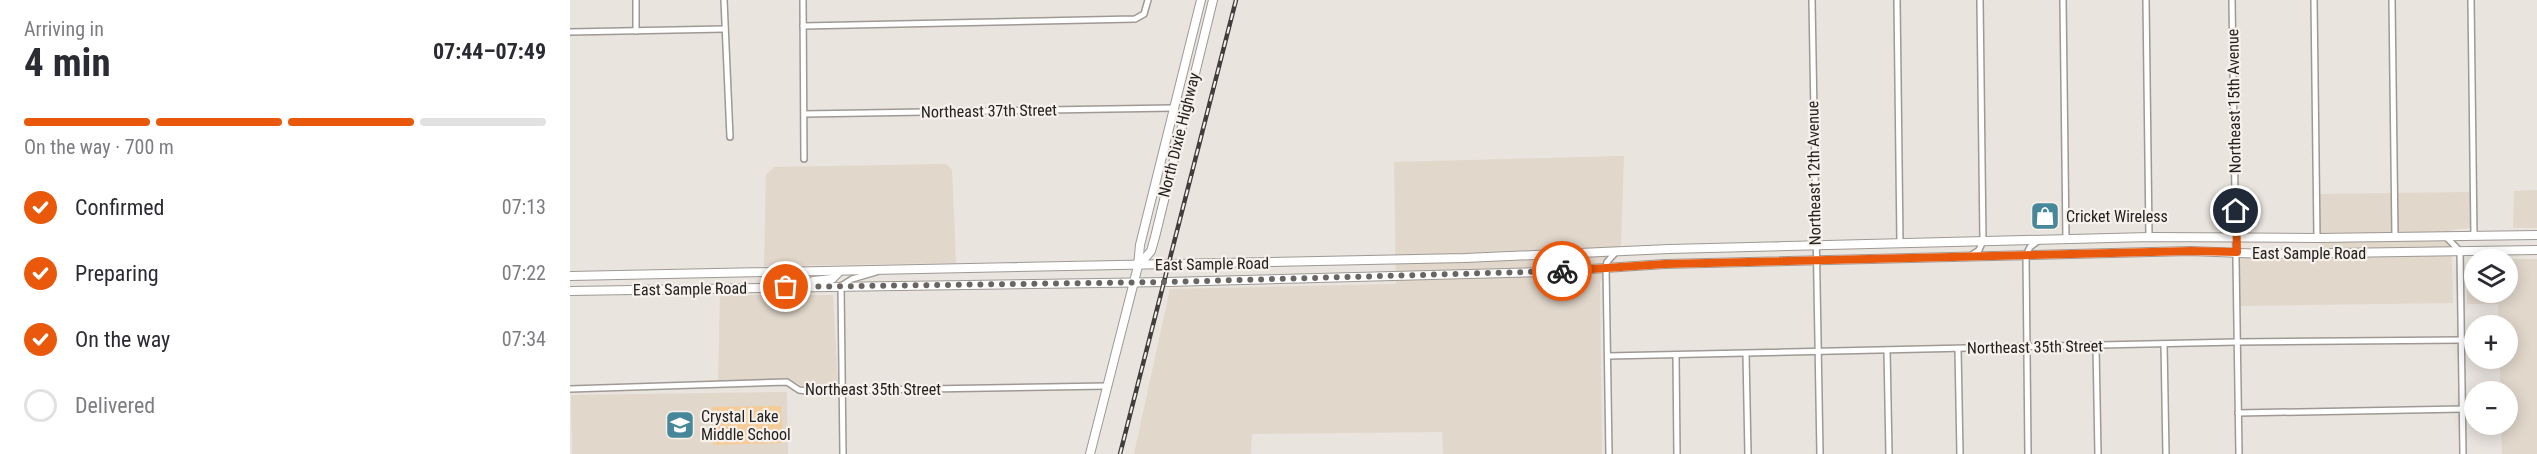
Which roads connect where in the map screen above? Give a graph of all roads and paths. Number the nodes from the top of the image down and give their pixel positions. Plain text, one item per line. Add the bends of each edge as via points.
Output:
1 (636, 0) edge
2 (724, 0) edge
3 (803, 0) edge
4 (1148, 0) edge
5 (1201, 0) edge
6 (1214, 0) edge
7 (1812, 0) edge
8 (1897, 0) edge
9 (1980, 0) edge
10 (2063, 0) edge
11 (2146, 0) edge
12 (2232, 0) edge
13 (2314, 0) edge
14 (2392, 0) edge
15 (2471, 0) edge
16 (803, 26) junction
17 (725, 29) junction
18 (636, 31) junction
19 (570, 32) edge
20 (1173, 108) junction
21 (804, 114) junction
22 (730, 137) dead end
23 (804, 159) dead end
24 (2537, 235) edge
25 (2445, 236) junction
26 (2474, 236) junction
27 (2149, 237) junction
28 (2236, 237) junction
29 (2395, 237) junction
30 (2317, 238) junction
31 (2066, 239) junction
32 (2040, 240) junction
33 (1983, 241) junction
34 (1900, 243) junction
35 (1816, 245) junction
36 (2537, 250) edge
37 (1618, 251) junction
38 (2460, 251) junction
39 (1598, 252) junction
40 (2237, 252) junction
41 (2026, 255) junction
42 (1970, 256) junction
43 (1365, 260) junction
44 (1816, 260) junction
45 (1138, 266) junction
46 (1606, 267) junction
47 (1584, 269) junction
48 (880, 271) junction
49 (839, 272) junction
50 (570, 276) edge
51 (1346, 277) junction
52 (1134, 283) junction
53 (841, 286) junction
54 (786, 287) junction
55 (570, 291) edge
56 (2462, 340) junction
57 (2237, 342) junction
58 (2164, 344) junction
59 (2096, 346) junction
60 (2026, 347) junction
61 (1958, 349) junction
62 (1887, 350) junction
63 (1817, 352) junction
64 (1746, 354) junction
65 (1676, 355) junction
66 (1608, 356) junction
67 (1107, 386) junction
68 (570, 389) edge
69 (842, 390) junction
70 (2463, 410) junction
71 (2238, 413) junction
72 (843, 454) edge
73 (1090, 454) edge
74 (1610, 454) edge
75 (1677, 454) edge
76 (1748, 454) edge
77 (1820, 454) edge
78 (1889, 454) edge
79 (1960, 454) edge
80 (2028, 454) edge
81 (2098, 454) edge
82 (2166, 454) edge
83 (2239, 454) edge
84 (2463, 454) edge

1 - 18 street
2 - 17 street
3 - 16 street
4 - 16 street via 1144,14 1135,19
5 - 20 main road, North Dixie Highway
6 - 45 main road, North Dixie Highway via 1151,251
7 - 35 street, Northeast 12th Avenue
8 - 34 street
9 - 33 street
10 - 31 street
11 - 27 street
12 - 28 street, Northeast 15th Avenue
13 - 30 street
14 - 29 street
15 - 26 street
16 - 21 street
17 - 18 street
17 - 22 street
18 - 19 street
20 - 21 street, Northeast 37th Street
20 - 45 main road, North Dixie Highway
21 - 23 street
24 - 26 main road, East Sample Road
25 - 26 main road, East Sample Road
25 - 29 main road, East Sample Road
25 - 38 street
27 - 28 main road, East Sample Road
27 - 31 main road, East Sample Road
28 - 30 main road, East Sample Road
28 - 40 street, Northeast 15th Avenue
29 - 30 main road, East Sample Road
31 - 32 main road, East Sample Road
32 - 33 main road, East Sample Road
32 - 41 street
33 - 34 main road, East Sample Road
33 - 42 street
34 - 35 main road, East Sample Road
35 - 37 main road, East Sample Road
35 - 44 street, Northeast 12th Avenue
36 - 38 main road, East Sample Road
37 - 39 main road, East Sample Road
37 - 46 street
38 - 40 main road, East Sample Road
38 - 56 street
39 - 43 main road, East Sample Road
39 - 47 main road
40 - 41 main road, East Sample Road
40 - 57 street, Northeast 15th Avenue
41 - 42 main road, East Sample Road
41 - 60 street
42 - 44 main road, East Sample Road
43 - 45 main road, East Sample Road
43 - 51 main road via 1352,267
44 - 46 main road, East Sample Road
44 - 63 street, Northeast 12th Avenue
45 - 48 main road, East Sample Road
45 - 52 main road, North Dixie Highway
46 - 47 main road, East Sample Road
46 - 66 street
47 - 51 main road, East Sample Road
48 - 49 main road, East Sample Road
48 - 53 street
49 - 50 main road, East Sample Road
49 - 54 main road via 832,279
51 - 52 main road, East Sample Road
52 - 53 main road, East Sample Road
52 - 67 main road, North Dixie Highway
53 - 54 main road, East Sample Road
53 - 69 street
54 - 55 main road, East Sample Road
56 - 57 street, Northeast 35th Street
56 - 70 street
57 - 58 street, Northeast 35th Street
57 - 71 street, Northeast 15th Avenue
58 - 59 street, Northeast 35th Street
58 - 82 street
59 - 60 street, Northeast 35th Street
59 - 81 street
60 - 61 street, Northeast 35th Street
60 - 80 street
61 - 62 street, Northeast 35th Street
61 - 79 street
62 - 63 street, Northeast 35th Street
62 - 78 street
63 - 64 street, Northeast 35th Street
63 - 77 street, Northeast 12th Avenue
64 - 65 street, Northeast 35th Street
64 - 76 street
65 - 66 street, Northeast 35th Street
65 - 75 street
66 - 74 street
67 - 69 street, Northeast 35th Street
67 - 73 main road, North Dixie Highway
68 - 69 street, Northeast 35th Street via 787,382 799,390
69 - 72 street
70 - 71 street
70 - 84 street
71 - 83 street, Northeast 15th Avenue

